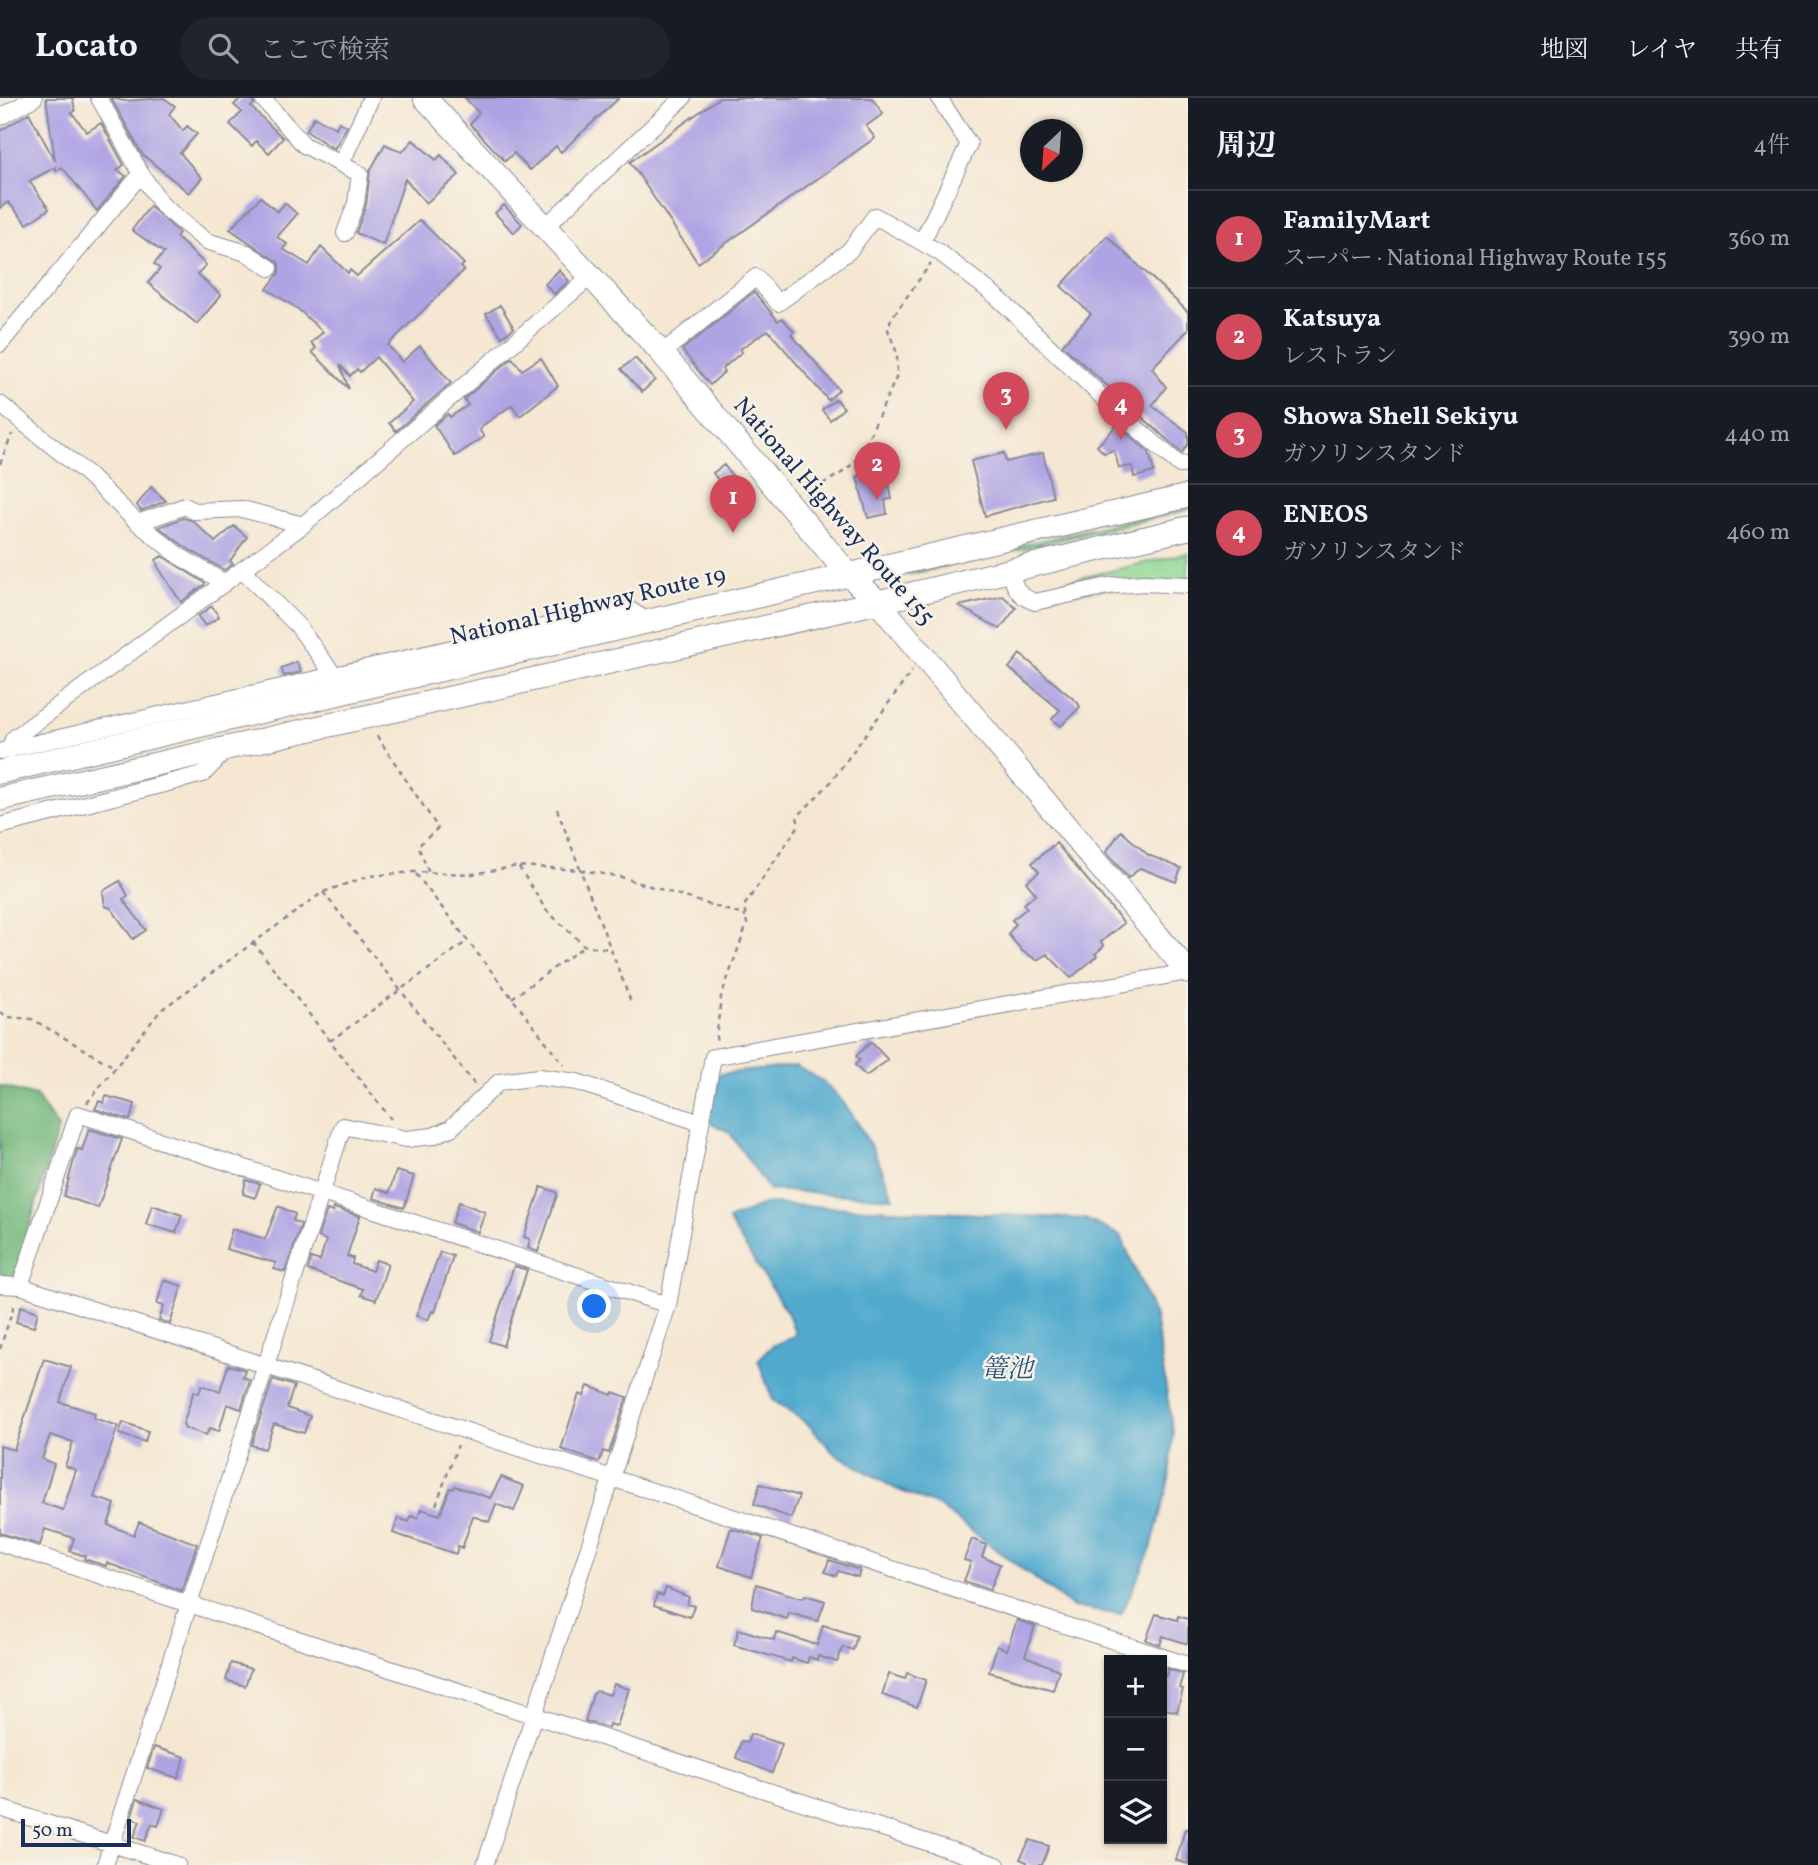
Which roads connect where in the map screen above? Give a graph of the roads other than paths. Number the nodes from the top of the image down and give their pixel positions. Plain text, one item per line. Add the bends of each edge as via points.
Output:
1 (34, 98) edge
2 (99, 98) edge
3 (262, 98) edge
4 (371, 98) edge
5 (425, 98) edge
6 (683, 98) edge
7 (940, 98) edge
8 (0, 117) edge
9 (341, 164) junction
10 (141, 174) junction
11 (545, 227) junction
12 (345, 233) dead end
13 (922, 242) junction
14 (270, 268) dead end
15 (591, 276) junction
16 (0, 344) edge
17 (662, 353) junction
18 (0, 404) edge
19 (1188, 464) edge
20 (1188, 496) edge
21 (138, 523) junction
22 (303, 524) junction
23 (1188, 528) edge
24 (1188, 538) edge
25 (1020, 569) junction
26 (242, 570) junction
27 (848, 574) junction
28 (225, 583) junction
29 (1188, 585) edge
30 (877, 602) junction
31 (646, 621) junction
32 (334, 675) junction
33 (5, 751) edge
34 (225, 751) junction
35 (0, 772) edge
36 (0, 799) edge
37 (0, 826) edge
38 (1188, 972) edge
39 (701, 1123) junction
40 (321, 1191) junction
41 (0, 1284) edge
42 (20, 1286) junction
43 (668, 1305) junction
44 (267, 1365) junction
45 (610, 1478) junction
46 (0, 1542) edge
47 (189, 1603) junction
48 (1188, 1664) edge
49 (534, 1714) junction
50 (0, 1808) edge
51 (112, 1844) junction
52 (105, 1865) edge
53 (177, 1865) edge
54 (485, 1865) edge
55 (996, 1865) edge

1 - 8 street
2 - 10 street
3 - 9 street via 304,145
4 - 9 street
5 - 11 highway, National Highway Route 155
6 - 11 street
7 - 13 street via 969,145
9 - 12 street via 360,174
10 - 14 street via 163,206 197,235 247,253
10 - 16 street
11 - 15 highway, National Highway Route 155
13 - 17 street via 875,216 849,251 778,303 756,276
13 - 19 street via 997,297 1180,466
15 - 17 highway, National Highway Route 155
15 - 22 street
17 - 27 highway, National Highway Route 155
18 - 21 street via 86,473
20 - 27 highway, National Highway Route 19
21 - 22 street via 185,506 194,511 242,509
21 - 28 street via 179,556
22 - 26 street
23 - 25 highway
24 - 25 highway via 1045,570
25 - 29 street via 1015,589 1035,601 1108,586
25 - 30 highway
26 - 28 street
26 - 32 street via 298,625
27 - 30 highway, National Highway Route 155
27 - 31 highway, National Highway Route 19
28 - 33 street via 13,739
30 - 34 highway
30 - 38 highway, National Highway Route 155
31 - 32 street via 630,610 608,612
31 - 35 highway, National Highway Route 19
32 - 33 street
34 - 36 highway
34 - 37 street via 203,774
38 - 39 street via 713,1057
39 - 40 street via 577,1082 539,1077 499,1082 451,1128 433,1136 406,1139 343,1126
39 - 43 street
40 - 42 street via 78,1114
40 - 43 street
40 - 44 street
41 - 42 street
42 - 44 street
43 - 45 street
44 - 45 street
44 - 47 street
45 - 48 street
45 - 49 street
46 - 47 street
47 - 49 street
47 - 51 street
49 - 54 street
49 - 55 street
50 - 51 street
51 - 52 street
51 - 53 street

